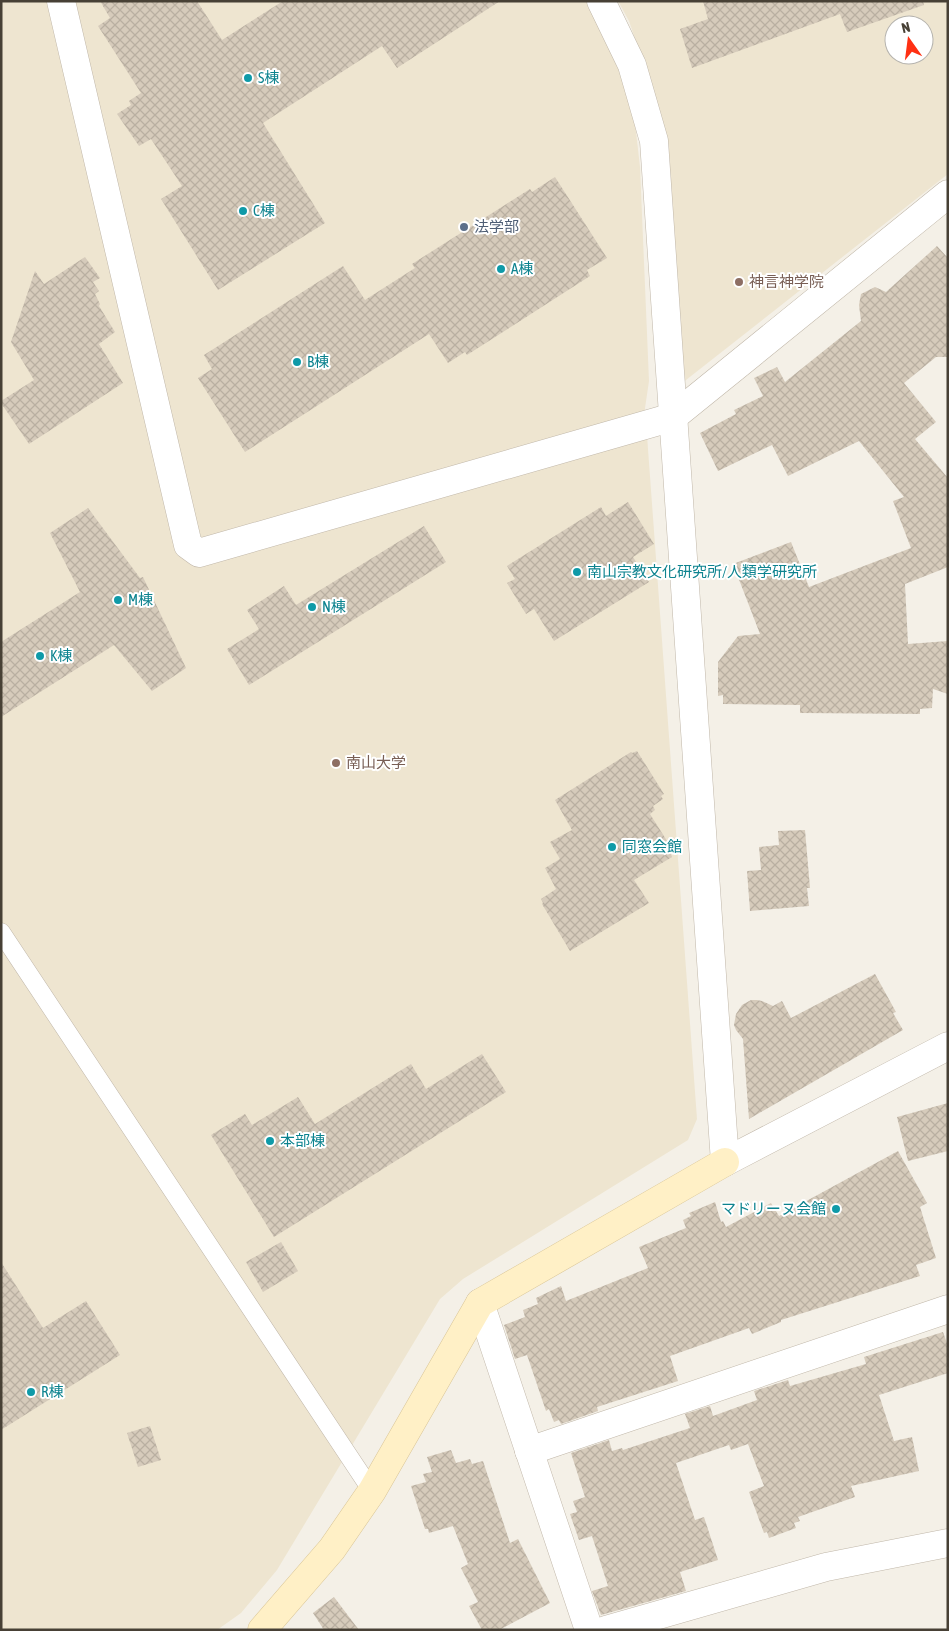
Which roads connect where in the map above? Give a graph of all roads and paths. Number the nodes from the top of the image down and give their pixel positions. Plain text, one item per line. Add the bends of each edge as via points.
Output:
1 (61, 1) edge
2 (601, 1) edge
3 (948, 194) edge
4 (673, 417) junction
5 (1, 932) edge
6 (948, 1046) edge
7 (725, 1162) junction
8 (480, 1303) junction
9 (948, 1309) edge
10 (529, 1451) junction
11 (372, 1491) junction
12 (948, 1543) edge
13 (262, 1630) edge
14 (589, 1630) edge
15 (606, 1630) edge

1 - 4 street via 188,545 200,553
2 - 4 street via 632,65 654,141
3 - 4 street
4 - 7 street
5 - 11 lane
6 - 7 street
7 - 8 street
8 - 10 street
8 - 11 street
9 - 10 street
10 - 14 street
11 - 13 street via 332,1550
12 - 15 street via 826,1567

